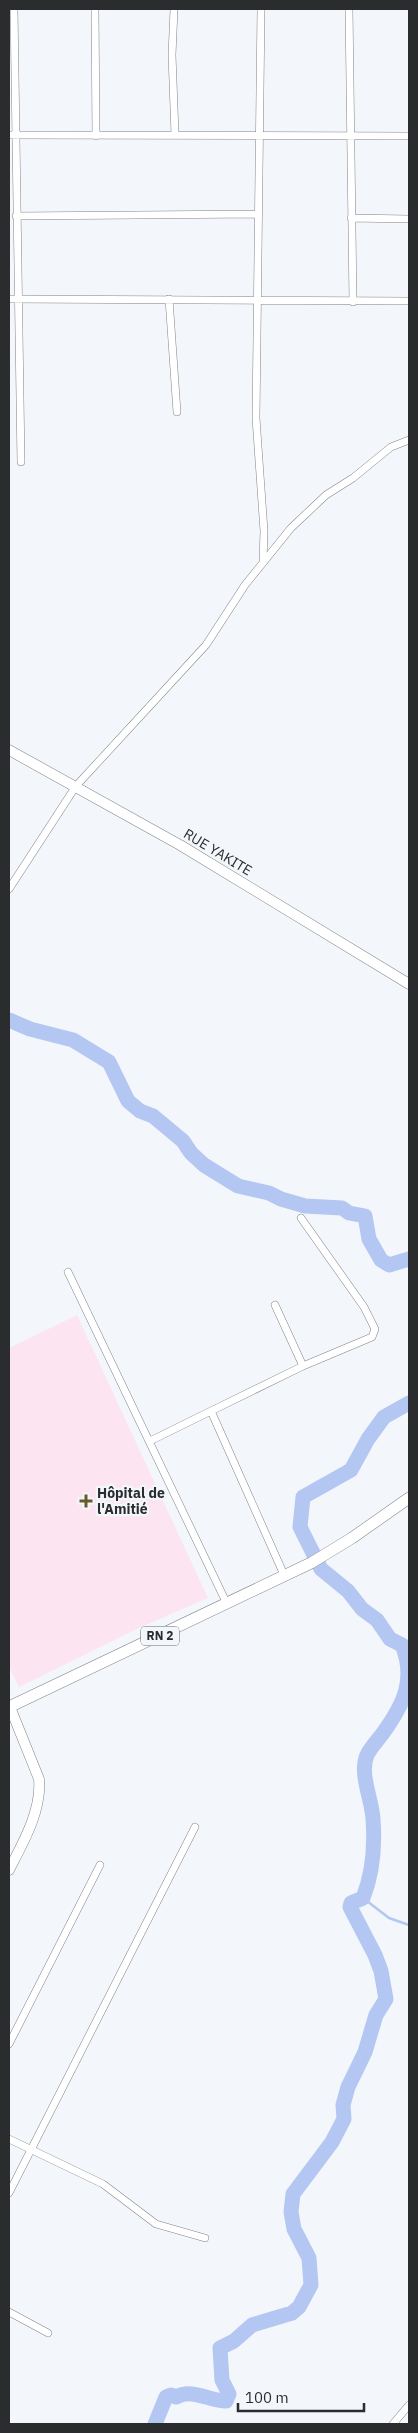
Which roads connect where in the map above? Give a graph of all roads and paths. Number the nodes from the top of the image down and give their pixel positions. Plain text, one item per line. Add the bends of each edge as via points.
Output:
1 (14, 9) edge
2 (96, 9) edge
3 (174, 9) edge
4 (261, 9) edge
5 (349, 9) edge
6 (175, 134) junction
7 (12, 135) edge
8 (260, 135) junction
9 (96, 136) junction
10 (351, 136) junction
11 (409, 136) edge
12 (258, 214) junction
13 (16, 216) junction
14 (351, 218) junction
15 (409, 219) edge
16 (9, 299) edge
17 (18, 299) junction
18 (169, 299) junction
19 (409, 301) edge
20 (257, 302) junction
21 (353, 302) junction
22 (178, 412) dead end
23 (409, 440) edge
24 (21, 462) dead end
25 (263, 562) junction
26 (9, 750) edge
27 (76, 786) junction
28 (9, 890) edge
29 (409, 984) edge
30 (301, 1218) dead end
31 (68, 1272) dead end
32 (275, 1305) dead end
33 (303, 1366) junction
34 (211, 1411) junction
35 (150, 1440) junction
36 (409, 1498) edge
37 (285, 1577) junction
38 (227, 1604) junction
39 (9, 1707) edge
40 (195, 1827) dead end
41 (100, 1865) dead end
42 (9, 1870) edge
43 (9, 2044) edge
44 (9, 2139) edge
45 (31, 2149) junction
46 (9, 2193) edge
47 (205, 2238) dead end
48 (9, 2312) edge
49 (48, 2333) dead end
50 (409, 2404) edge
51 (393, 2424) edge

1 - 7 street
2 - 9 street
3 - 6 street
4 - 8 street
5 - 10 street
6 - 8 street
6 - 9 street
7 - 9 street
7 - 13 street
8 - 10 street
8 - 12 street
10 - 11 street
10 - 14 street
12 - 13 street
12 - 20 street
13 - 17 street
14 - 15 street
14 - 21 street
16 - 17 street
17 - 18 street
17 - 24 street
18 - 20 street
18 - 22 street
19 - 21 street
20 - 21 street
20 - 25 street via 256,418 264,531
23 - 25 street via 390,447 353,478 326,495 291,528
25 - 27 street via 206,644
26 - 27 main road, RUE YAKITE
27 - 28 street
27 - 29 main road, RUE YAKITE
30 - 33 street via 364,1307 375,1329 372,1337
31 - 35 street
32 - 33 street
33 - 34 street
34 - 35 street
34 - 37 street
35 - 38 street
36 - 37 main road, RN 2 via 326,1555
37 - 38 main road, RN 2
38 - 39 main road, RN 2
39 - 42 main road via 39,1779 40,1791
40 - 45 street
41 - 43 street
44 - 45 street
45 - 46 street
45 - 47 street via 103,2184 156,2224
48 - 49 street
50 - 51 street

